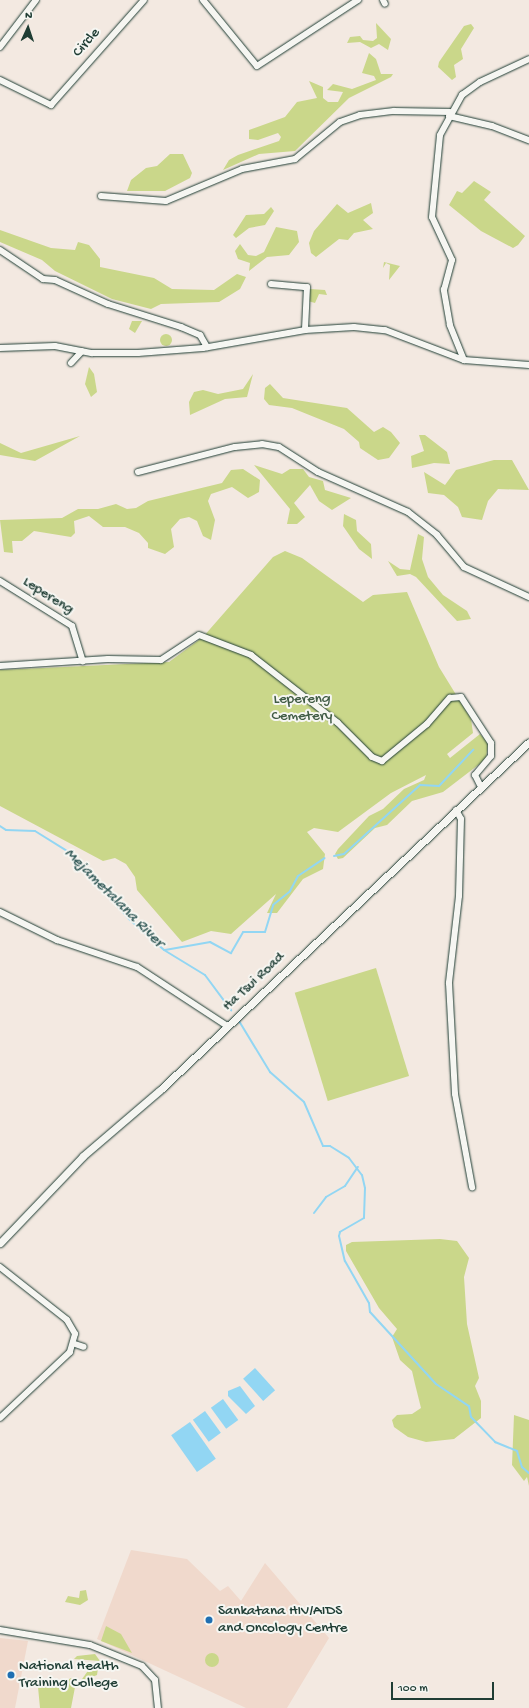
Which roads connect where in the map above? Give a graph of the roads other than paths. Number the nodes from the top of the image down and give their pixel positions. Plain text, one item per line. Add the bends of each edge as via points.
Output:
1 (36, 0) edge
2 (144, 0) edge
3 (203, 0) edge
4 (358, 0) edge
5 (0, 47) edge
6 (529, 59) edge
7 (0, 80) edge
8 (450, 114) junction
9 (529, 140) edge
10 (101, 196) dead end
11 (0, 250) edge
12 (271, 284) dead end
13 (305, 330) junction
14 (207, 346) junction
15 (0, 348) edge
16 (82, 351) junction
17 (464, 360) junction
18 (71, 363) dead end
19 (529, 365) edge
20 (138, 472) dead end
21 (0, 581) edge
22 (529, 597) edge
23 (83, 661) junction
24 (0, 666) edge
25 (529, 742) edge
26 (480, 785) junction
27 (456, 810) junction
28 (0, 912) edge
29 (227, 1026) junction
30 (472, 1187) dead end
31 (0, 1243) edge
32 (0, 1267) edge
33 (75, 1344) junction
34 (84, 1347) dead end
35 (0, 1418) edge
36 (0, 1630) edge
37 (158, 1708) edge

1 - 5 street
2 - 7 street, Circle via 51,105
3 - 4 street via 257,66
6 - 8 street via 480,82 462,96
8 - 9 street
8 - 10 street via 394,111 360,115 340,122 295,159 242,169 166,202
8 - 17 street via 440,135 432,217 452,260 444,290 450,325
11 - 14 street via 43,279 55,280 108,304 181,327 200,335
12 - 13 street via 307,287
13 - 14 street
13 - 17 street via 378,328
14 - 16 street via 138,353
15 - 16 street via 56,346
16 - 18 street
17 - 19 street
20 - 22 street via 235,447 262,444 279,447 318,472 408,512 437,535 464,567
21 - 23 street, Lepereng via 72,626
23 - 24 street
23 - 26 street via 161,660 199,635 216,640 259,660 338,723 372,757 382,761 427,724 450,698 461,697 491,743 490,756 475,776
25 - 26 street, Ha Tsui Road
26 - 27 street, Ha Tsui Road
27 - 29 street, Ha Tsui Road
27 - 30 street via 461,819 459,896 449,983 455,1094
28 - 29 street via 57,940 137,967
29 - 31 street, Ha Tsui Road via 160,1090 83,1156
32 - 33 street via 73,1326
33 - 34 street
33 - 35 street
36 - 37 street via 90,1645 142,1666 155,1680

